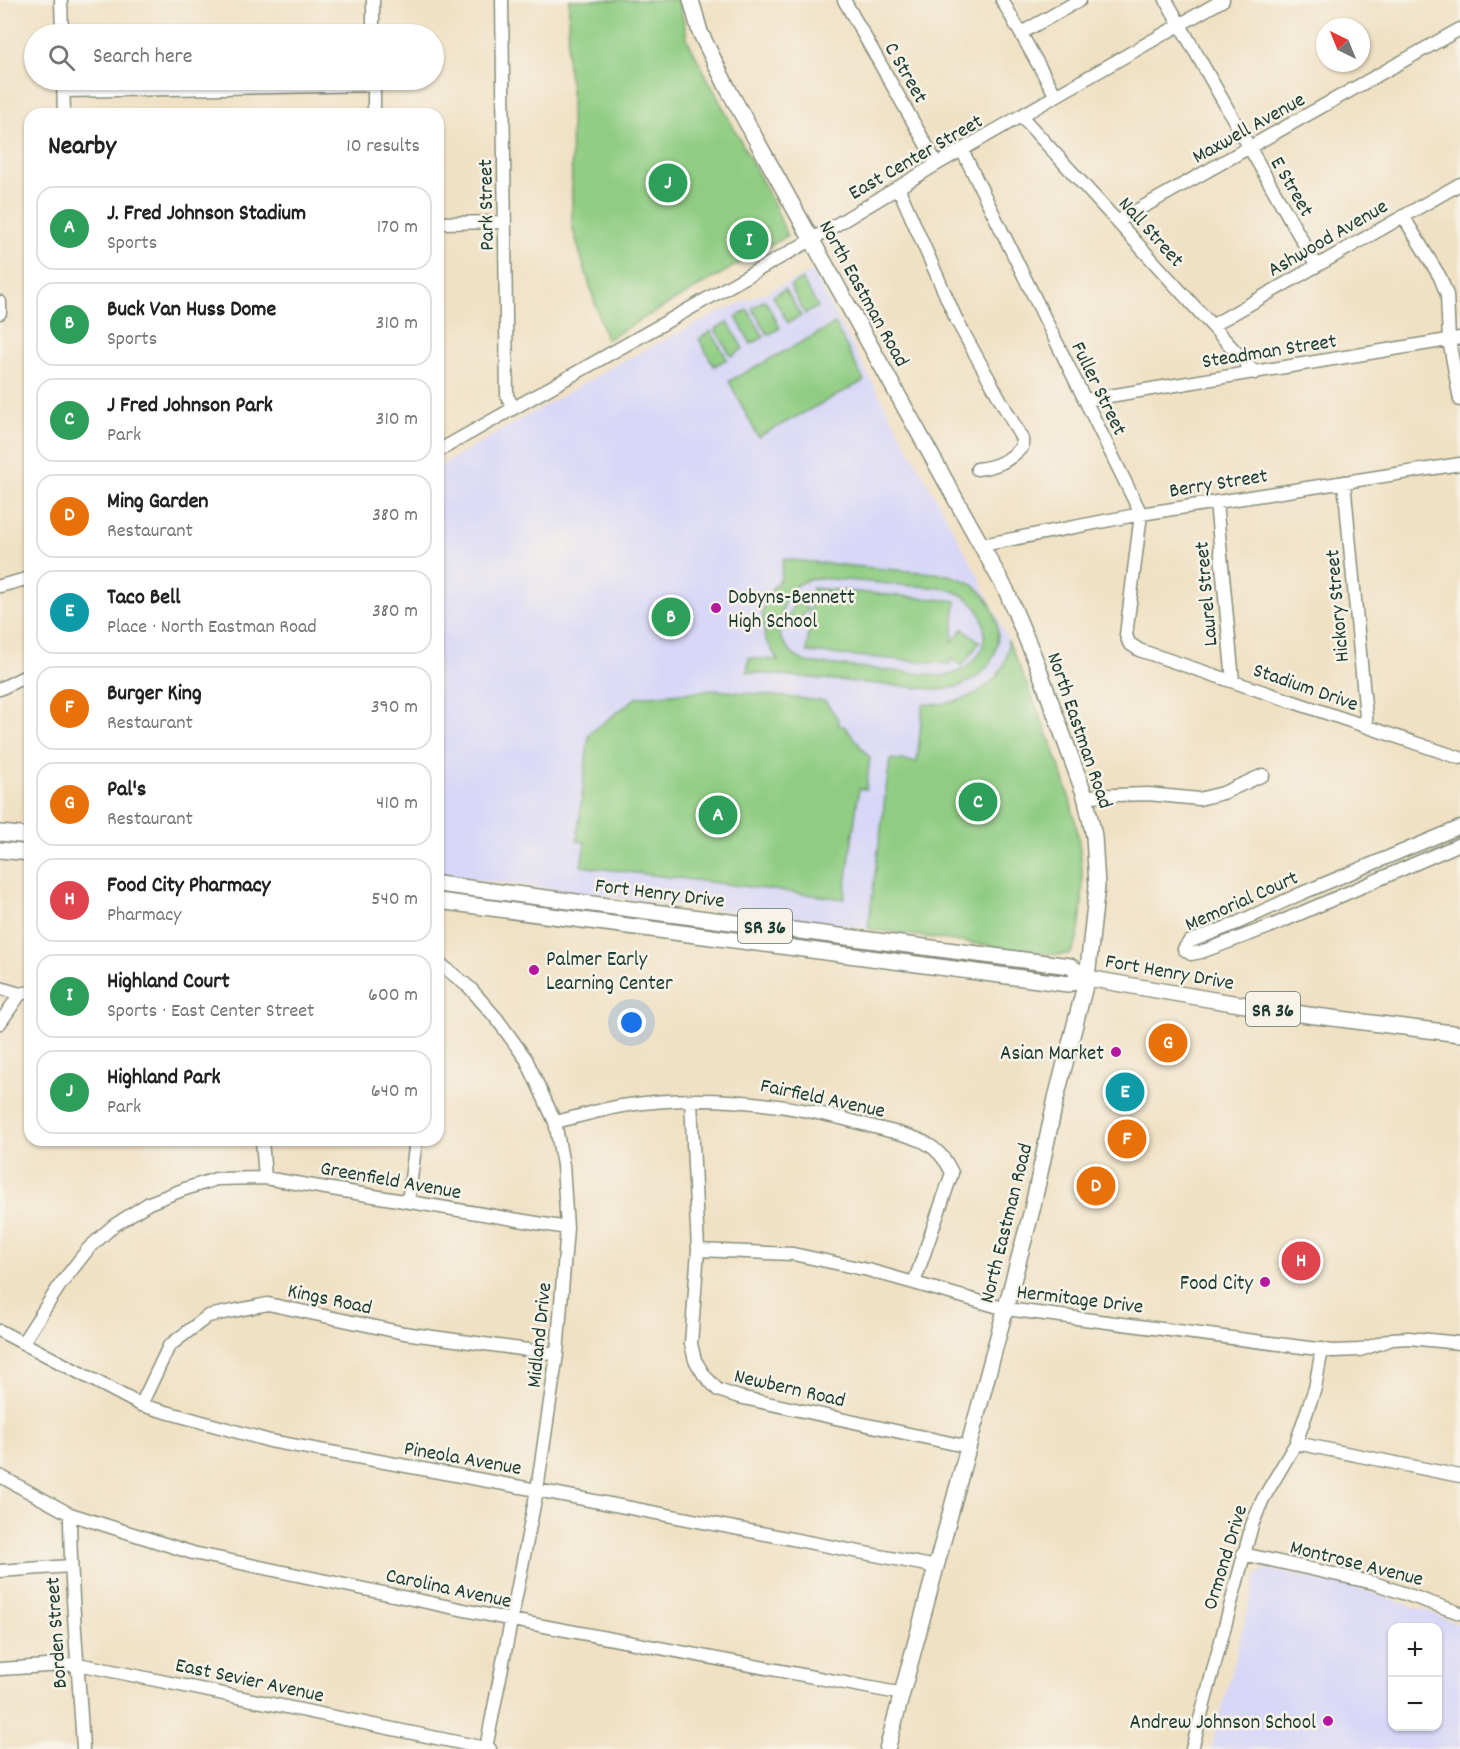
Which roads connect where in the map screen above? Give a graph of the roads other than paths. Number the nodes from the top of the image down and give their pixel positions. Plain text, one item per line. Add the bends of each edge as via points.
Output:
1 (61, 0) edge
2 (373, 0) edge
3 (502, 0) edge
4 (691, 0) edge
5 (844, 0) edge
6 (1002, 0) edge
7 (1080, 0) edge
8 (1166, 0) edge
9 (1223, 0) edge
10 (62, 24) edge
11 (374, 24) edge
12 (1180, 25) junction
13 (1460, 29) edge
14 (1021, 33) junction
15 (64, 90) edge
16 (374, 90) edge
17 (1056, 96) junction
18 (64, 108) edge
19 (374, 108) edge
20 (1021, 116) junction
21 (1250, 149) junction
22 (962, 150) junction
23 (937, 164) junction
24 (1460, 184) edge
25 (898, 187) junction
26 (1403, 216) junction
27 (1118, 221) junction
28 (505, 222) junction
29 (444, 223) edge
30 (811, 240) junction
31 (1317, 265) junction
32 (0, 302) edge
33 (0, 313) edge
34 (1213, 325) junction
35 (1455, 339) edge
36 (1255, 373) junction
37 (1460, 399) edge
38 (1085, 400) junction
39 (514, 408) junction
40 (444, 448) edge
41 (1460, 464) edge
42 (977, 469) dead end
43 (1344, 482) junction
44 (1216, 502) junction
45 (1141, 514) junction
46 (982, 545) junction
47 (24, 580) edge
48 (0, 586) edge
49 (24, 677) edge
50 (1233, 681) junction
51 (0, 689) edge
52 (1367, 727) junction
53 (1460, 758) edge
54 (1263, 776) dead end
55 (1086, 796) junction
56 (1460, 827) edge
57 (0, 833) edge
58 (24, 835) edge
59 (1460, 844) edge
60 (0, 850) edge
61 (24, 852) edge
62 (444, 885) edge
63 (1299, 894) junction
64 (444, 902) edge
65 (1307, 911) junction
66 (444, 967) edge
67 (1087, 978) junction
68 (0, 988) edge
69 (24, 993) edge
70 (24, 994) edge
71 (0, 1023) edge
72 (1460, 1034) edge
73 (691, 1100) junction
74 (555, 1122) junction
75 (262, 1146) edge
76 (415, 1146) edge
77 (265, 1178) junction
78 (408, 1202) junction
79 (567, 1228) junction
80 (698, 1250) junction
81 (914, 1283) junction
82 (1006, 1309) junction
83 (0, 1331) edge
84 (23, 1342) junction
85 (1460, 1343) edge
86 (1322, 1349) junction
87 (557, 1354) junction
88 (141, 1405) junction
89 (1296, 1443) junction
90 (969, 1447) junction
91 (0, 1476) edge
92 (1460, 1476) edge
93 (537, 1490) junction
94 (70, 1514) junction
95 (1243, 1554) junction
96 (70, 1566) junction
97 (937, 1567) junction
98 (0, 1571) edge
99 (1460, 1613) edge
100 (512, 1620) junction
101 (78, 1664) junction
102 (0, 1669) edge
103 (903, 1694) junction
104 (83, 1749) edge
105 (488, 1749) edge
106 (887, 1749) edge
107 (1192, 1749) edge

1 - 10 street
2 - 11 street
3 - 28 street, Park Street
4 - 30 main road, North Eastman Road via 711,56
5 - 23 street, C Street
6 - 14 street
7 - 14 street
8 - 12 street, E Street
9 - 12 street, East Center Street
12 - 17 street, East Center Street
12 - 21 street, E Street
13 - 21 street, Maxwell Avenue
14 - 17 street
15 - 18 street
16 - 19 street
17 - 20 street, East Center Street
20 - 22 street, East Center Street
20 - 27 street, Nall Street
21 - 27 street, Maxwell Avenue
21 - 31 street, E Street
22 - 23 street, East Center Street
22 - 38 street, Fuller Street
23 - 25 street, East Center Street
24 - 26 street, Ashwood Avenue
25 - 30 street, East Center Street
25 - 42 street via 957,321 1022,439 1022,447 1014,456 997,466
26 - 31 street, Ashwood Avenue
26 - 35 street via 1440,277
27 - 34 street, Nall Street
28 - 29 street
28 - 39 street, Park Street via 507,396
30 - 39 street, East Center Street
30 - 46 main road, North Eastman Road
31 - 34 street, Ashwood Avenue
32 - 33 street
34 - 36 street, Nall Street
35 - 36 street, Steadman Street
35 - 37 street
36 - 38 street, Steadman Street
38 - 45 street, Fuller Street
39 - 40 street, East Center Street
41 - 43 street, Berry Street
43 - 44 street, Berry Street
43 - 52 street, Hickory Street
44 - 45 street, Berry Street
44 - 50 street, Laurel Street
45 - 46 street, Berry Street
45 - 50 street, Stadium Drive via 1126,634 1129,644
46 - 55 main road, North Eastman Road via 1022,627
47 - 48 street
49 - 51 street
50 - 52 street, Stadium Drive
52 - 53 street, Stadium Drive
54 - 55 street via 1223,794 1199,799 1148,794
55 - 67 main road, North Eastman Road via 1097,871
56 - 63 street, Memorial Court
57 - 58 main road
59 - 65 street, Memorial Court
60 - 61 main road
62 - 67 main road, Fort Henry Drive / SR 36 via 997,955 1070,966
63 - 65 street
63 - 65 street, Memorial Court via 1189,942 1185,951 1201,952
64 - 67 main road, Fort Henry Drive / SR 36 via 1066,983
66 - 74 street, Midland Drive via 470,988 526,1059
67 - 72 main road, Fort Henry Drive / SR 36 via 1308,1015
67 - 82 main road, North Eastman Road
68 - 69 street
70 - 71 street
73 - 74 street, Fairfield Avenue via 622,1106
73 - 80 street, Newbern Road
73 - 81 street, Fairfield Avenue via 797,1107 932,1145 952,1173
74 - 79 street, Midland Drive via 563,1165
75 - 77 street
76 - 78 street
77 - 78 street, Greenfield Avenue
77 - 84 street, Greenfield Avenue via 216,1179 184,1189 149,1203 113,1226 88,1249 60,1285
78 - 79 street, Greenfield Avenue
79 - 87 street, Midland Drive
80 - 81 street, Hermitage Drive via 793,1254
80 - 90 street, Newbern Road via 691,1344 700,1368 718,1390
81 - 82 street, Hermitage Drive
82 - 86 street, Hermitage Drive
82 - 90 main road, North Eastman Road
83 - 84 street, Pineola Avenue
84 - 88 street, Pineola Avenue
85 - 86 street, Hermitage Drive via 1409,1338 1360,1350
86 - 89 street, Ormond Drive via 1315,1388
87 - 88 street, Kings Road via 404,1333 268,1304 208,1316 169,1346
87 - 93 street, Midland Drive
88 - 93 street, Pineola Avenue via 270,1441
89 - 92 street
89 - 95 street, Ormond Drive via 1263,1499
90 - 97 main road, North Eastman Road
91 - 94 street, Carolina Avenue
93 - 97 street, Pineola Avenue
93 - 100 street, Midland Drive
94 - 96 street, Borden Street
94 - 100 street, Carolina Avenue via 193,1553
95 - 99 street, Montrose Avenue via 1374,1583
95 - 107 street, Ormond Drive
96 - 98 street
96 - 101 street, Borden Street
97 - 103 main road, North Eastman Road
100 - 103 street, Carolina Avenue
100 - 105 street, Midland Drive
101 - 102 street, East Sevier Avenue
101 - 104 street, Borden Street
101 - 105 street, East Sevier Avenue
103 - 106 main road, North Eastman Road

